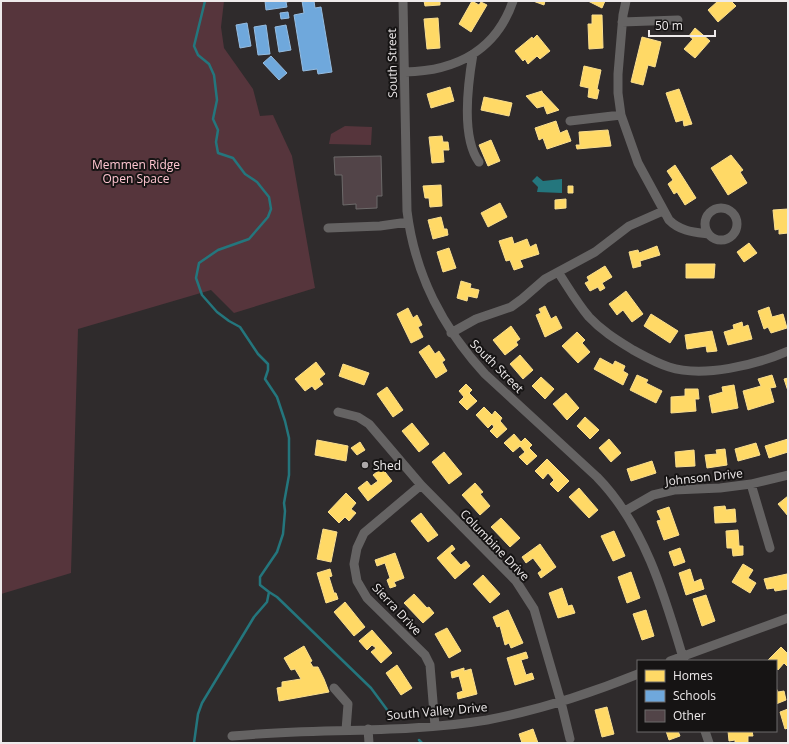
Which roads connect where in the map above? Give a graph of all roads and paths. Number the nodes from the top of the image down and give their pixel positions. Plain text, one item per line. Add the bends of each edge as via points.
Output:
1 (403, 1) edge
2 (513, 1) edge
3 (626, 1) edge
4 (678, 20) dead end
5 (622, 22) junction
6 (473, 54) junction
7 (405, 72) junction
8 (621, 115) junction
9 (570, 120) dead end
10 (479, 162) dead end
11 (663, 211) junction
12 (408, 222) junction
13 (328, 228) dead end
14 (708, 234) dead end
15 (558, 272) junction
16 (451, 333) junction
17 (788, 351) edge
18 (338, 412) dead end
19 (788, 475) edge
20 (751, 484) junction
21 (421, 486) junction
22 (625, 511) junction
23 (770, 548) dead end
24 (788, 618) edge
25 (684, 658) edge
26 (637, 674) edge
27 (334, 688) dead end
28 (561, 702) junction
29 (435, 726) junction
30 (368, 729) junction
31 (346, 730) junction
32 (706, 732) edge
33 (232, 736) dead end
34 (259, 738) edge
35 (570, 739) dead end
36 (368, 743) edge
37 (709, 743) edge

1 - 7 street, South Street
2 - 6 street via 497,31
3 - 5 street
4 - 5 street
5 - 8 street via 618,84
6 - 7 street via 443,68
6 - 10 street via 468,84 468,130 471,148
7 - 12 street, South Street
8 - 9 street
8 - 11 street via 632,149
11 - 14 street via 672,223 682,229
11 - 15 street via 629,226 595,252
12 - 13 street
12 - 16 street, South Street via 416,260 425,285
15 - 16 street via 540,282 511,307 470,322
15 - 17 street via 580,305 602,330 669,367 691,370 725,368 763,360
16 - 22 street, South Street via 485,374 597,477 613,493
18 - 21 street, Columbine Drive via 358,417 369,424
19 - 20 street, Johnson Drive
20 - 22 street, Johnson Drive via 674,490 653,496
20 - 23 street
21 - 28 street, Columbine Drive via 516,581 534,610
21 - 29 street, Sierra Drive via 364,533 357,548 354,564 357,581 367,598 425,655 430,665
22 - 25 street, South Street via 644,547
24 - 25 street
26 - 28 street, South Valley Drive
27 - 31 street via 348,704
28 - 29 street, South Valley Drive via 487,720
28 - 35 street, Columbine Drive
29 - 30 street, South Valley Drive
30 - 31 street, South Valley Drive
30 - 36 street
31 - 34 street, South Valley Drive
32 - 37 street
33 - 34 street, South Valley Drive

